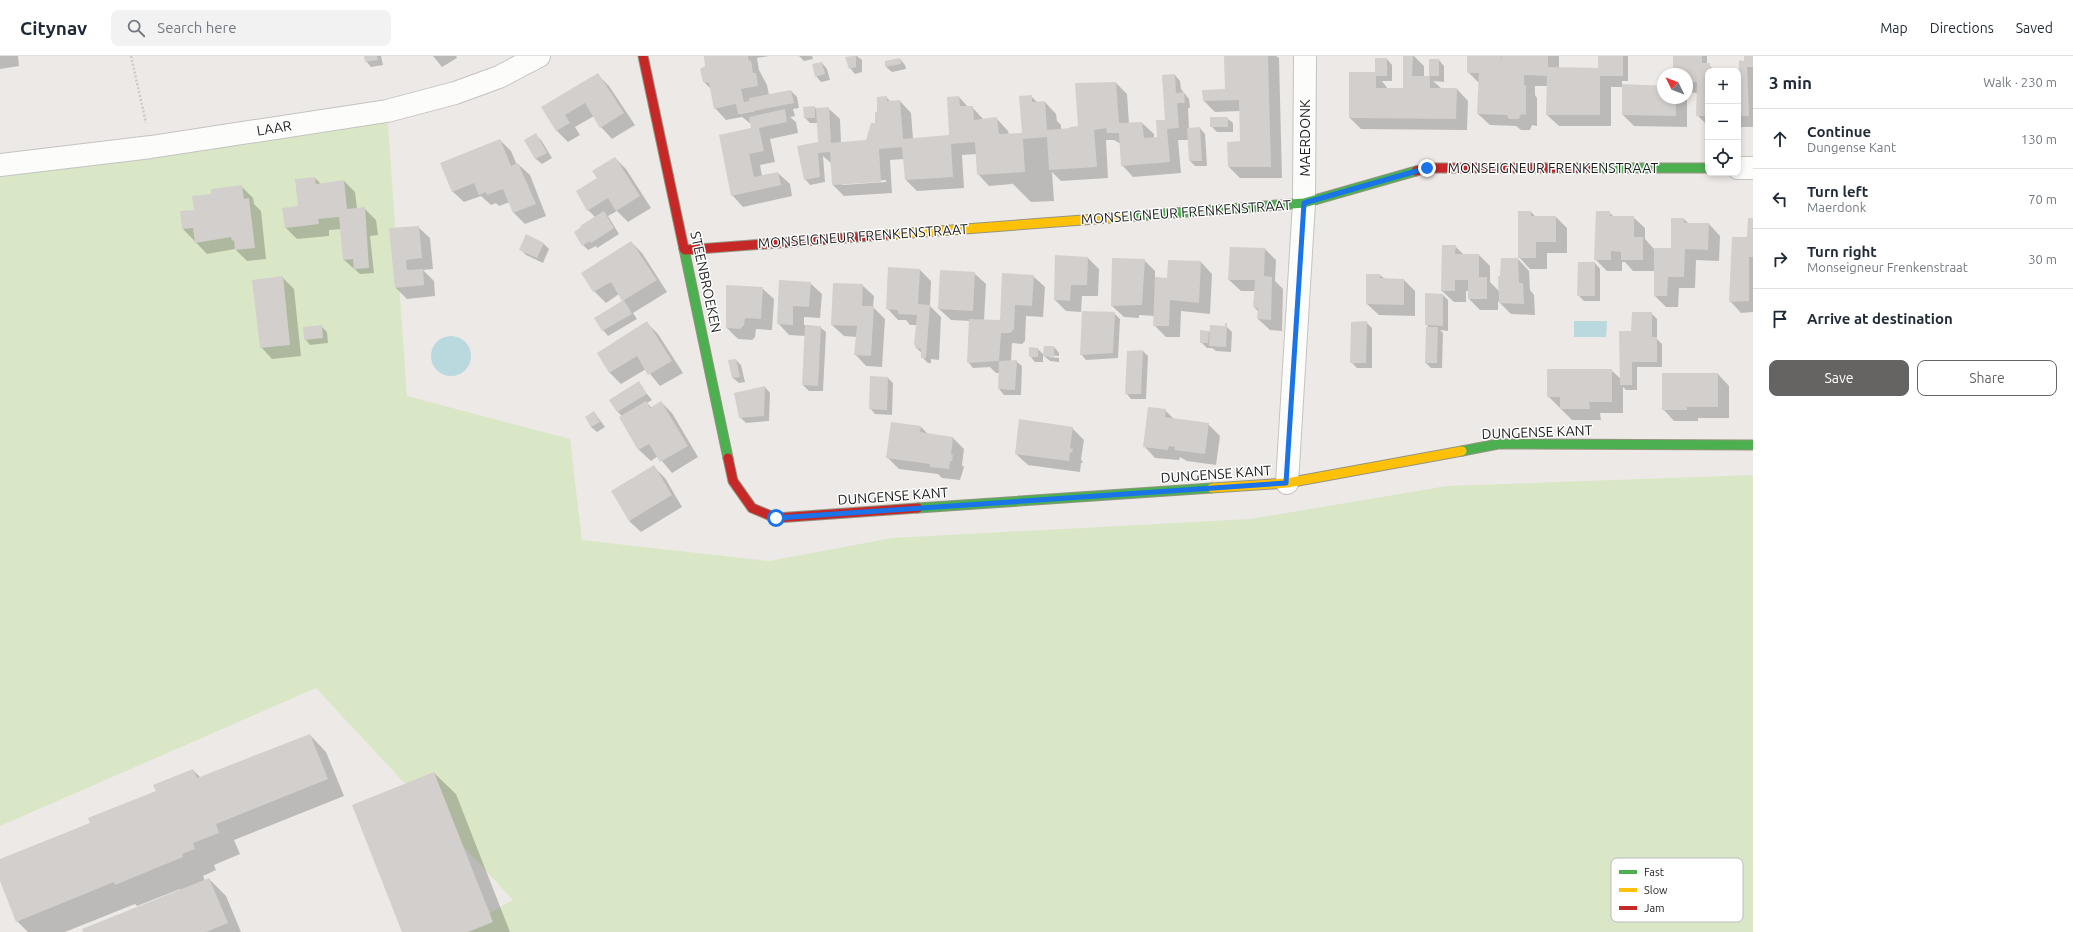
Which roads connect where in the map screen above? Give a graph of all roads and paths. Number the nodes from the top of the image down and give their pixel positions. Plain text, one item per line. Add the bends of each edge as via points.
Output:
1 (131, 56) edge
2 (539, 56) edge
3 (643, 56) edge
4 (1305, 56) edge
5 (151, 147) junction
6 (0, 165) edge
7 (1705, 168) edge
8 (1741, 168) edge
9 (1753, 168) edge
10 (1304, 203) junction
11 (685, 250) junction
12 (1753, 445) edge
13 (1286, 483) junction
14 (752, 508) joint

1 - 5 path
2 - 5 street, LAAR via 499,77 462,91 387,111
3 - 11 street, STEENBROEKEN
4 - 10 street, MAERDONK
5 - 6 street, LAAR
7 - 10 street, MONSEIGNEUR FRENKENSTRAAT via 1427,168
8 - 9 street
10 - 11 street, MONSEIGNEUR FRENKENSTRAAT
10 - 13 street, MAERDONK
11 - 14 street, STEENBROEKEN via 733,481
12 - 13 street, DUNGENSE KANT via 1498,444
13 - 14 street, DUNGENSE KANT via 776,518

